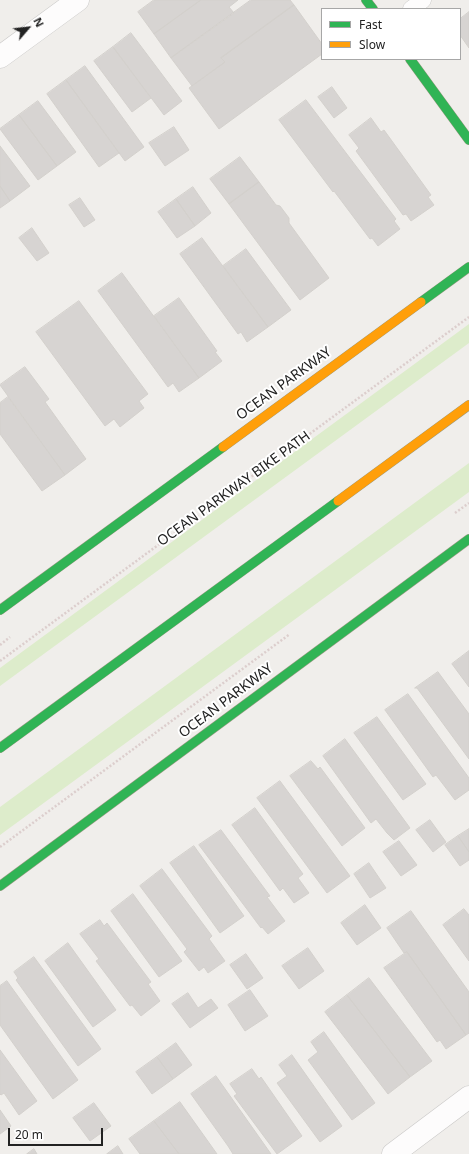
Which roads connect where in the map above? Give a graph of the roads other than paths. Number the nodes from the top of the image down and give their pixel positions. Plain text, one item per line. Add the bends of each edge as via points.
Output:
1 (78, 0) edge
2 (366, 0) edge
3 (423, 0) edge
4 (372, 8) edge
5 (413, 8) edge
6 (0, 57) edge
7 (411, 60) edge
8 (469, 140) edge
9 (469, 267) edge
10 (469, 405) edge
11 (469, 539) edge
12 (0, 610) edge
13 (0, 748) edge
14 (0, 886) edge
15 (469, 1098) edge
16 (393, 1154) edge

1 - 6 street
2 - 4 street
3 - 5 lane
7 - 8 street
9 - 12 street, OCEAN PARKWAY
10 - 13 street
11 - 14 street, OCEAN PARKWAY
15 - 16 street

